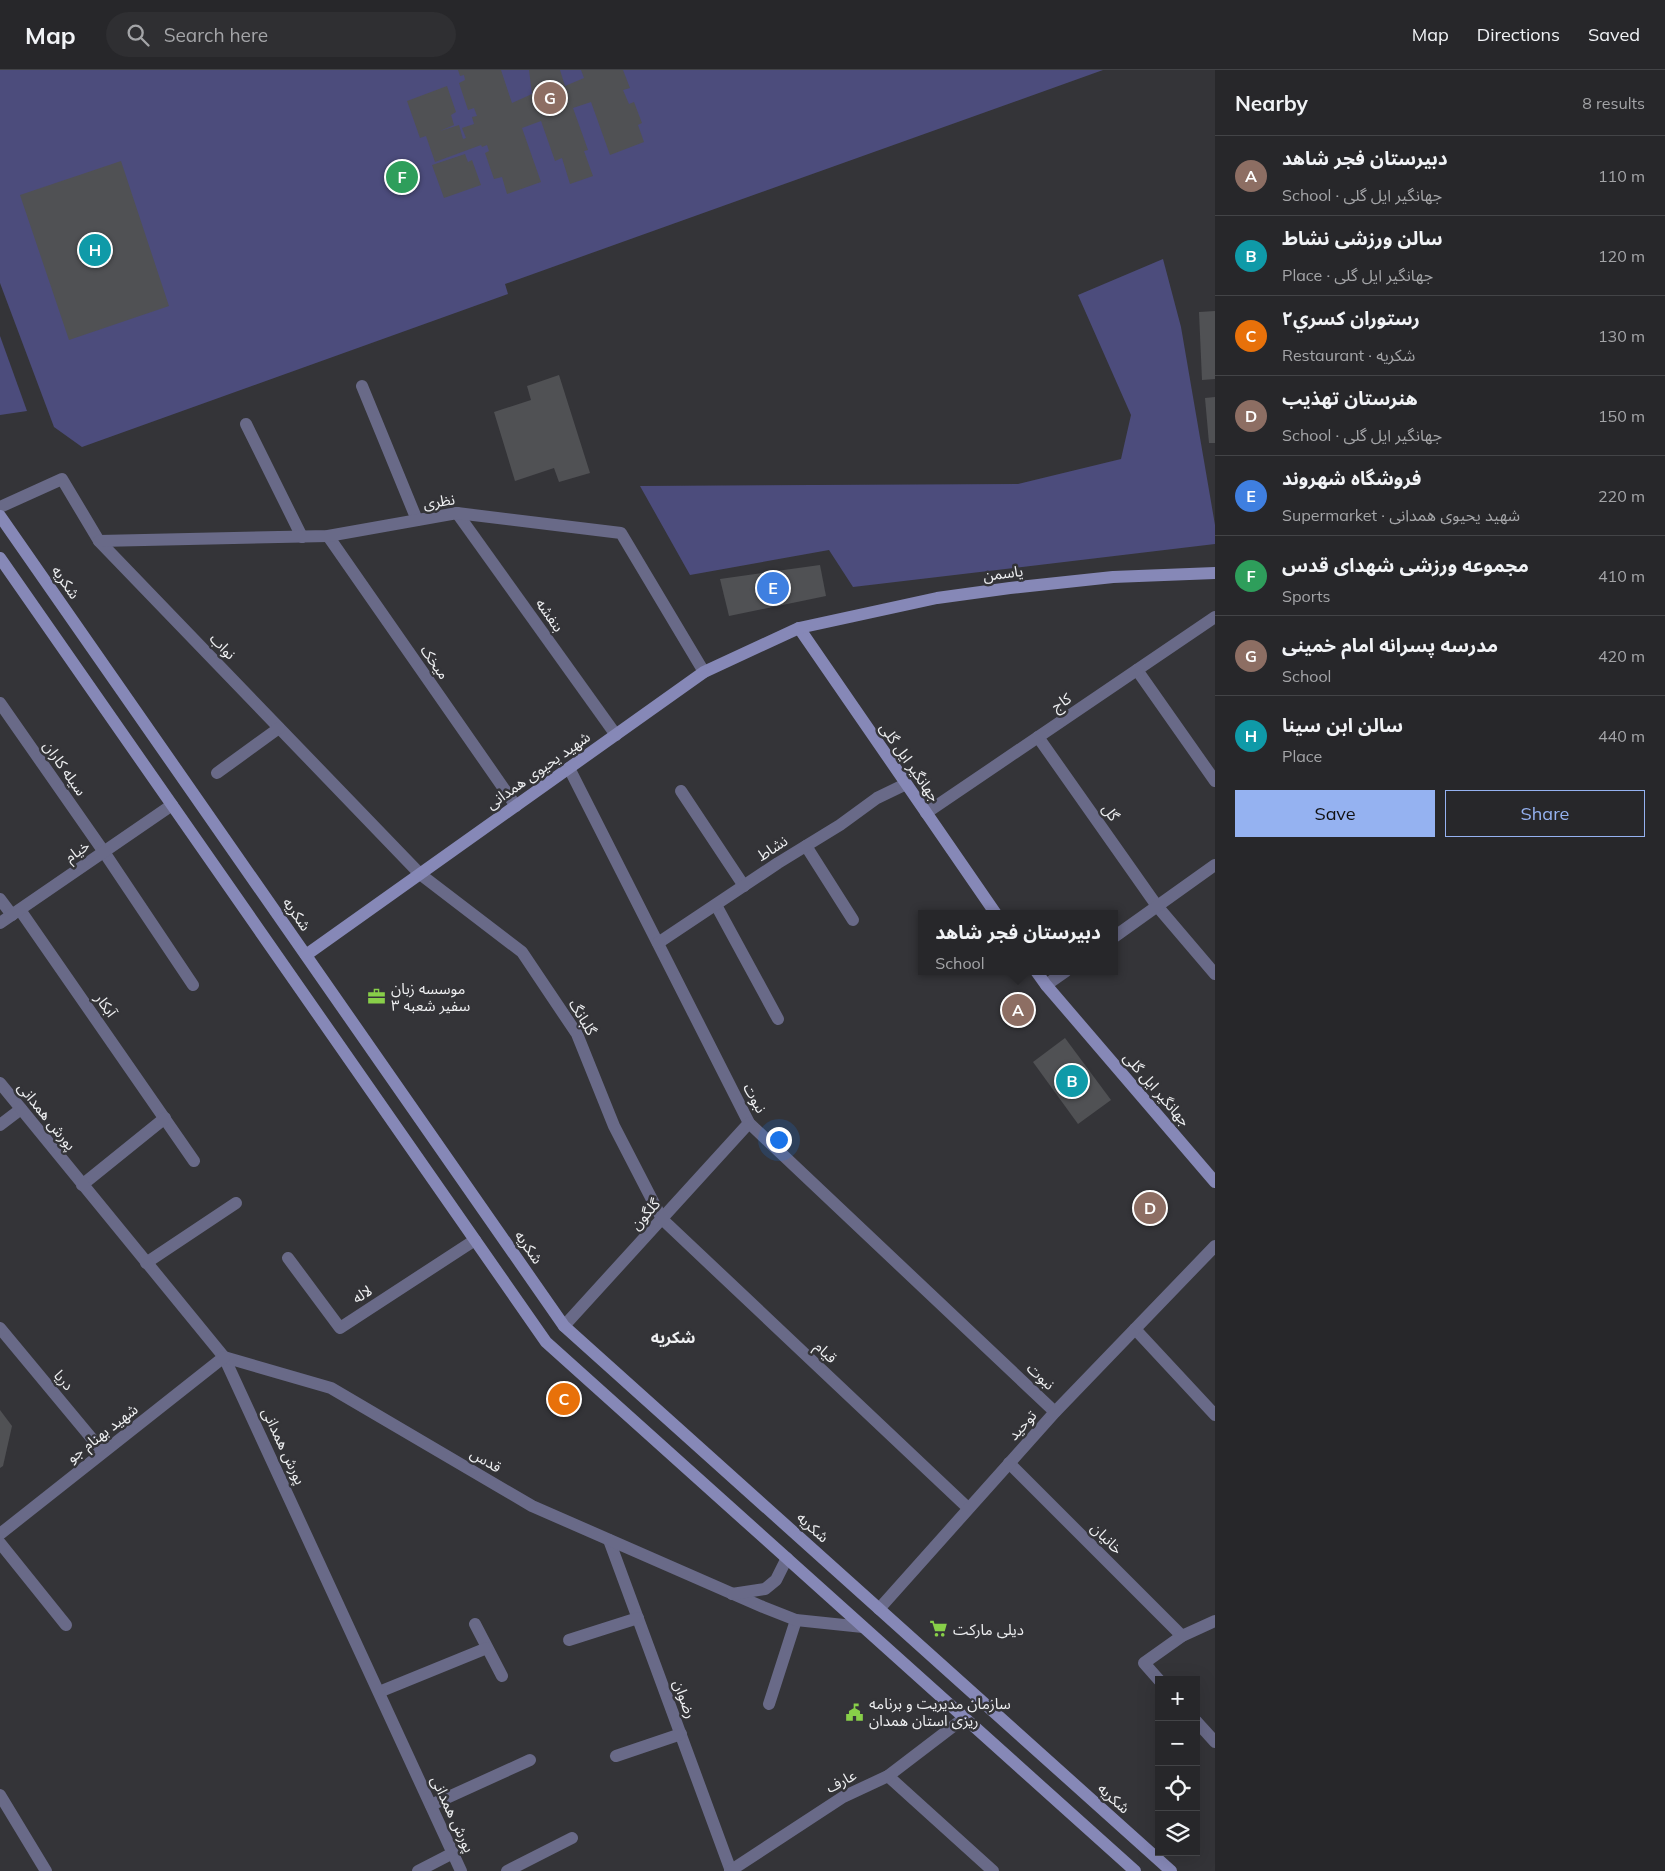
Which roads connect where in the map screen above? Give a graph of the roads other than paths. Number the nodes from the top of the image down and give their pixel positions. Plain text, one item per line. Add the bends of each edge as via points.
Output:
1 (362, 386) dead end
2 (246, 424) dead end
3 (0, 507) edge
4 (458, 513) junction
5 (0, 516) edge
6 (417, 520) junction
7 (328, 536) junction
8 (302, 537) junction
9 (99, 541) junction
10 (0, 558) edge
11 (1215, 573) edge
12 (1215, 617) edge
13 (798, 628) junction
14 (1136, 670) junction
15 (704, 672) junction
16 (0, 703) edge
17 (280, 728) junction
18 (616, 735) junction
19 (1038, 737) junction
20 (569, 768) junction
21 (217, 773) dead end
22 (1215, 781) edge
23 (906, 784) junction
24 (681, 791) dead end
25 (172, 805) junction
26 (516, 806) junction
27 (926, 814) junction
28 (806, 846) junction
29 (104, 852) junction
30 (1215, 865) edge
31 (420, 874) junction
32 (744, 886) junction
33 (0, 899) edge
34 (716, 905) junction
35 (1157, 906) junction
36 (993, 910) edge
37 (16, 913) junction
38 (853, 920) dead end
39 (0, 923) edge
40 (1118, 934) edge
41 (658, 943) junction
42 (306, 955) junction
43 (1215, 974) edge
44 (1039, 975) edge
45 (1060, 975) edge
46 (193, 985) dead end
47 (1046, 985) junction
48 (778, 1019) dead end
49 (0, 1084) edge
50 (21, 1109) junction
51 (165, 1118) junction
52 (749, 1123) junction
53 (0, 1125) edge
54 (194, 1161) dead end
55 (1215, 1182) edge
56 (82, 1184) junction
57 (236, 1203) dead end
58 (662, 1219) junction
59 (475, 1240) junction
60 (1215, 1246) edge
61 (288, 1258) dead end
62 (146, 1263) junction
63 (564, 1326) junction
64 (0, 1328) edge
65 (1135, 1329) junction
66 (224, 1357) junction
67 (1056, 1412) junction
68 (1215, 1415) edge
69 (104, 1452) junction
70 (1009, 1463) junction
71 (968, 1508) junction
72 (0, 1534) edge
73 (609, 1540) junction
74 (0, 1543) edge
75 (786, 1558) junction
76 (732, 1594) junction
77 (879, 1609) junction
78 (638, 1618) junction
79 (796, 1620) junction
80 (1214, 1623) edge
81 (474, 1624) dead end
82 (66, 1625) dead end
83 (863, 1627) junction
84 (1182, 1636) junction
85 (569, 1640) dead end
86 (487, 1648) junction
87 (502, 1676) dead end
88 (1155, 1676) edge
89 (378, 1692) junction
90 (769, 1704) dead end
91 (964, 1718) junction
92 (1200, 1725) edge
93 (681, 1734) junction
94 (1215, 1742) edge
95 (616, 1756) dead end
96 (530, 1760) dead end
97 (888, 1776) junction
98 (0, 1796) edge
99 (431, 1805) junction
100 (572, 1838) dead end
101 (453, 1853) junction
102 (46, 1871) edge
103 (418, 1871) edge
104 (461, 1871) edge
105 (507, 1871) edge
106 (731, 1871) edge
107 (993, 1871) edge
108 (1135, 1871) edge
109 (1171, 1871) edge

1 - 6 street
2 - 8 street
3 - 9 street, نواب via 62,479
4 - 6 street, نظری
4 - 15 street, نظری via 621,533
4 - 18 street, بنفشه
5 - 42 main road, شکریه
6 - 7 street, نظری
7 - 8 street, نظری
7 - 26 street, میخک
8 - 9 street, نظری
9 - 17 street, نواب
10 - 25 main road
11 - 13 main road, یاسمن via 1113,577 1010,588 937,598
12 - 14 street, کاج
13 - 15 main road, شهید یحیوی همدانی
13 - 23 main road, جهانگیر ایل گلی
14 - 19 street, کاج
14 - 22 street
15 - 18 main road, شهید یحیوی همدانی
16 - 29 street, سیله کاران
17 - 21 street
17 - 31 street, نواب
18 - 20 main road, شهید یحیوی همدانی
19 - 27 street, کاج
19 - 35 street, گل
20 - 26 main road, شهید یحیوی همدانی
20 - 41 street, نبوت
23 - 27 main road, جهانگیر ایل گلی
23 - 28 street, نشاط via 877,798
24 - 32 street
25 - 29 street, خیام
25 - 59 main road
26 - 31 main road, شهید یحیوی همدانی
27 - 36 main road, جهانگیر ایل گلی
28 - 32 street, نشاط
28 - 38 street
29 - 37 street, خیام
29 - 46 street, سیله کاران
30 - 35 street
31 - 42 main road, شهید یحیوی همدانی
31 - 58 street, گلبانگ via 522,952 577,1034 614,1126
32 - 34 street, نشاط
33 - 37 street, آبکار
34 - 41 street, نشاط
34 - 48 street
35 - 40 street
35 - 43 street, گل
37 - 39 street, خیام
37 - 51 street, آبکار
41 - 52 street, نبوت
42 - 63 main road, شکریه
44 - 47 main road, جهانگیر ایل گلی
45 - 47 street
47 - 55 main road, جهانگیر ایل گلی
49 - 50 street, پورش همدانی
50 - 53 street
50 - 56 street, پورش همدانی
51 - 54 street, آبکار
51 - 56 street
52 - 58 street, گلگون
52 - 67 street, نبوت
56 - 62 street, پورش همدانی
57 - 62 street
58 - 63 street, گلگون
58 - 71 street, قیام
59 - 61 street, لاله via 340,1328
59 - 75 main road via 546,1342
60 - 65 street, توحید
62 - 66 street, پورش همدانی
63 - 77 main road, شکریه
64 - 69 street, دریا
65 - 67 street, توحید
65 - 68 street
66 - 69 street, شهید بهنام جو
66 - 73 street, قدس via 331,1388 532,1506
66 - 89 street, پورش همدانی
67 - 70 street, توحید
69 - 72 street, شهید بهنام جو
70 - 71 street, توحید
70 - 84 street, خانیان
71 - 77 street, توحید
73 - 76 street, قدس
73 - 78 street, رضوان
74 - 82 street
75 - 76 street via 776,1580 765,1589
75 - 83 main road
76 - 79 street, قدس
77 - 109 main road, شکریه
78 - 85 street
78 - 93 street, رضوان
79 - 83 street, قدس
79 - 90 street
80 - 84 street
81 - 86 street
83 - 91 main road
84 - 88 street via 1144,1663
86 - 87 street
86 - 89 street
89 - 99 street, پورش همدانی
91 - 97 street, عارف
91 - 108 main road
92 - 94 street
93 - 95 street
93 - 106 street, رضوان
96 - 99 street
97 - 106 street, عارف via 843,1797
97 - 107 street
98 - 102 street
99 - 101 street, پورش همدانی
100 - 105 street
101 - 103 street
101 - 104 street, پورش همدانی

